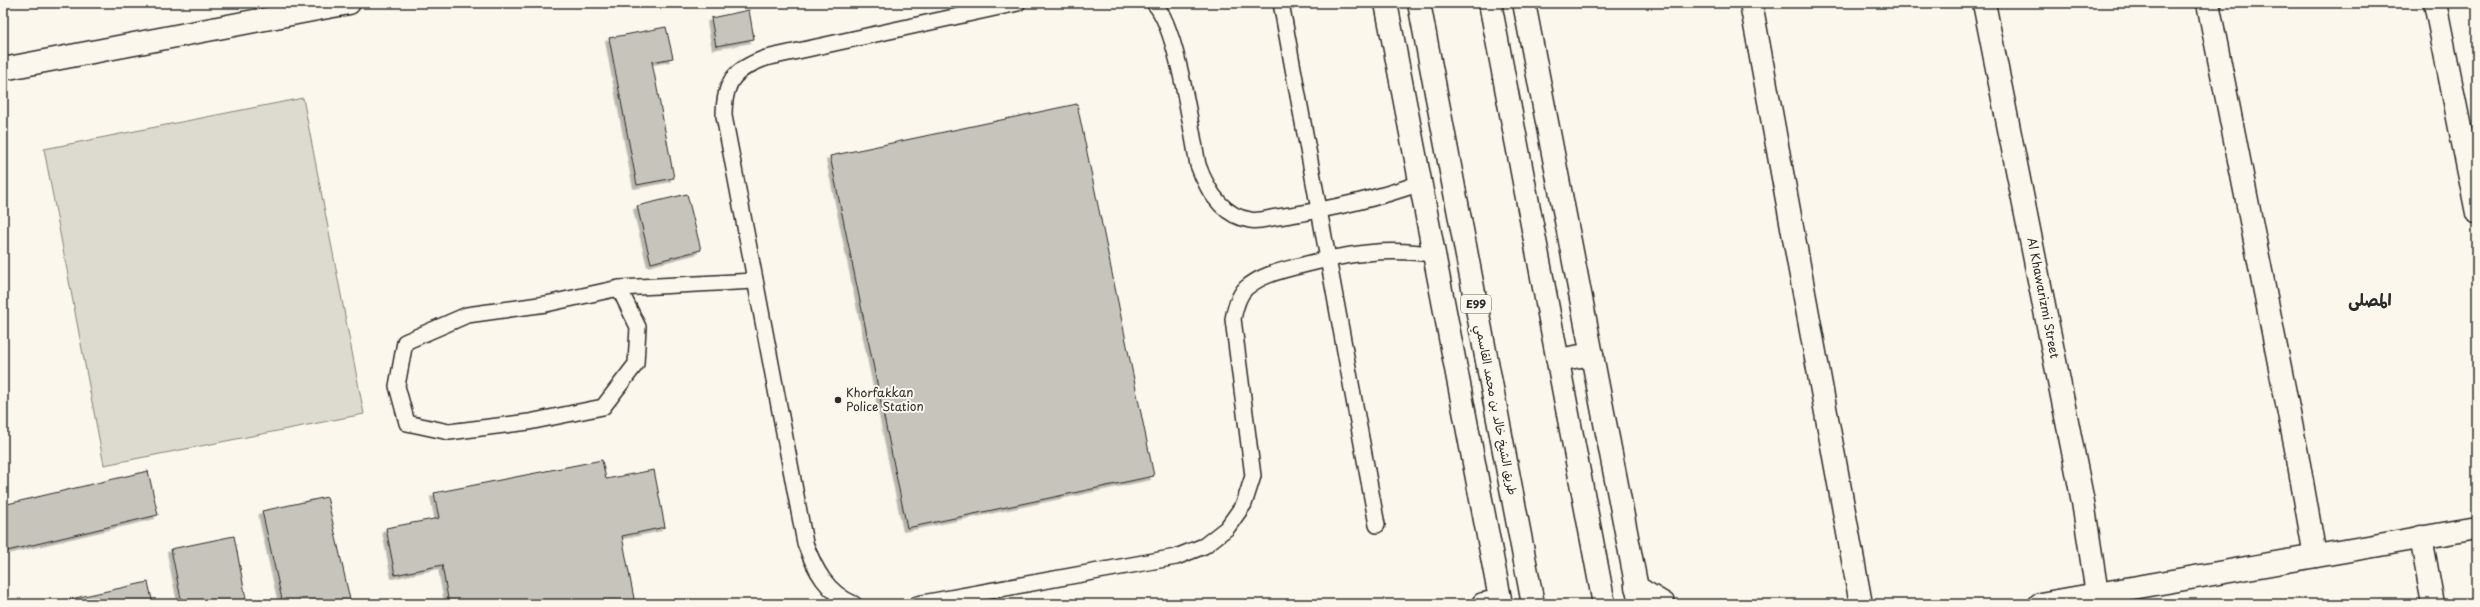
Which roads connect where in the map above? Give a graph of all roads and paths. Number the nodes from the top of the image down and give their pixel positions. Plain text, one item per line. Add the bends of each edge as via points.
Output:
1 (349, 3) edge
2 (1018, 3) edge
3 (1154, 3) edge
4 (1281, 3) edge
5 (1386, 3) edge
6 (1419, 3) edge
7 (1490, 3) edge
8 (1524, 3) edge
9 (1751, 3) edge
10 (1984, 3) edge
11 (2208, 3) edge
12 (2435, 3) edge
13 (3, 69) edge
14 (1420, 183) junction
15 (1319, 210) junction
16 (2477, 213) edge
17 (1435, 255) junction
18 (1328, 258) junction
19 (755, 281) junction
20 (619, 288) junction
21 (1592, 354) junction
22 (1558, 360) junction
23 (1378, 525) dead end
24 (2477, 528) edge
25 (2421, 537) junction
26 (2315, 556) junction
27 (2097, 594) junction
28 (1638, 595) edge
29 (1495, 603) edge
30 (854, 604) edge
31 (917, 604) edge
32 (1533, 604) edge
33 (1604, 604) edge
34 (1664, 604) edge
35 (1861, 604) edge
36 (2040, 604) edge
37 (2433, 604) edge

1 - 13 main road
2 - 19 lane via 766,58 747,64 732,78 724,96 724,116
3 - 15 lane via 1162,11 1171,32 1198,165 1205,184 1216,200 1232,213 1251,220
4 - 15 lane
5 - 14 main road
6 - 32 main road, طريق الشيخ خالد بن محمد القاسمي / E99
7 - 22 main road
8 - 21 main road
9 - 35 main road
10 - 27 main road, Al Khawarizmi Street via 2083,502
11 - 26 main road
12 - 16 main road
14 - 15 lane via 1389,194
14 - 17 main road
15 - 18 lane
17 - 18 lane via 1410,250 1385,250
17 - 29 main road
18 - 23 lane
18 - 31 lane via 1258,280 1245,289 1236,303 1233,319 1253,476 1244,504 1227,528 1204,546 1176,557
19 - 20 lane
19 - 30 lane via 805,543 813,564 825,584 842,599
20 - 20 lane via 546,304 467,315 404,342 397,386 407,423 449,432 529,422 603,407 636,364 638,327
21 - 22 main road
21 - 28 main road
22 - 33 main road
24 - 25 main road
25 - 26 main road
25 - 37 main road
26 - 27 main road
27 - 36 main road
28 - 34 main road

